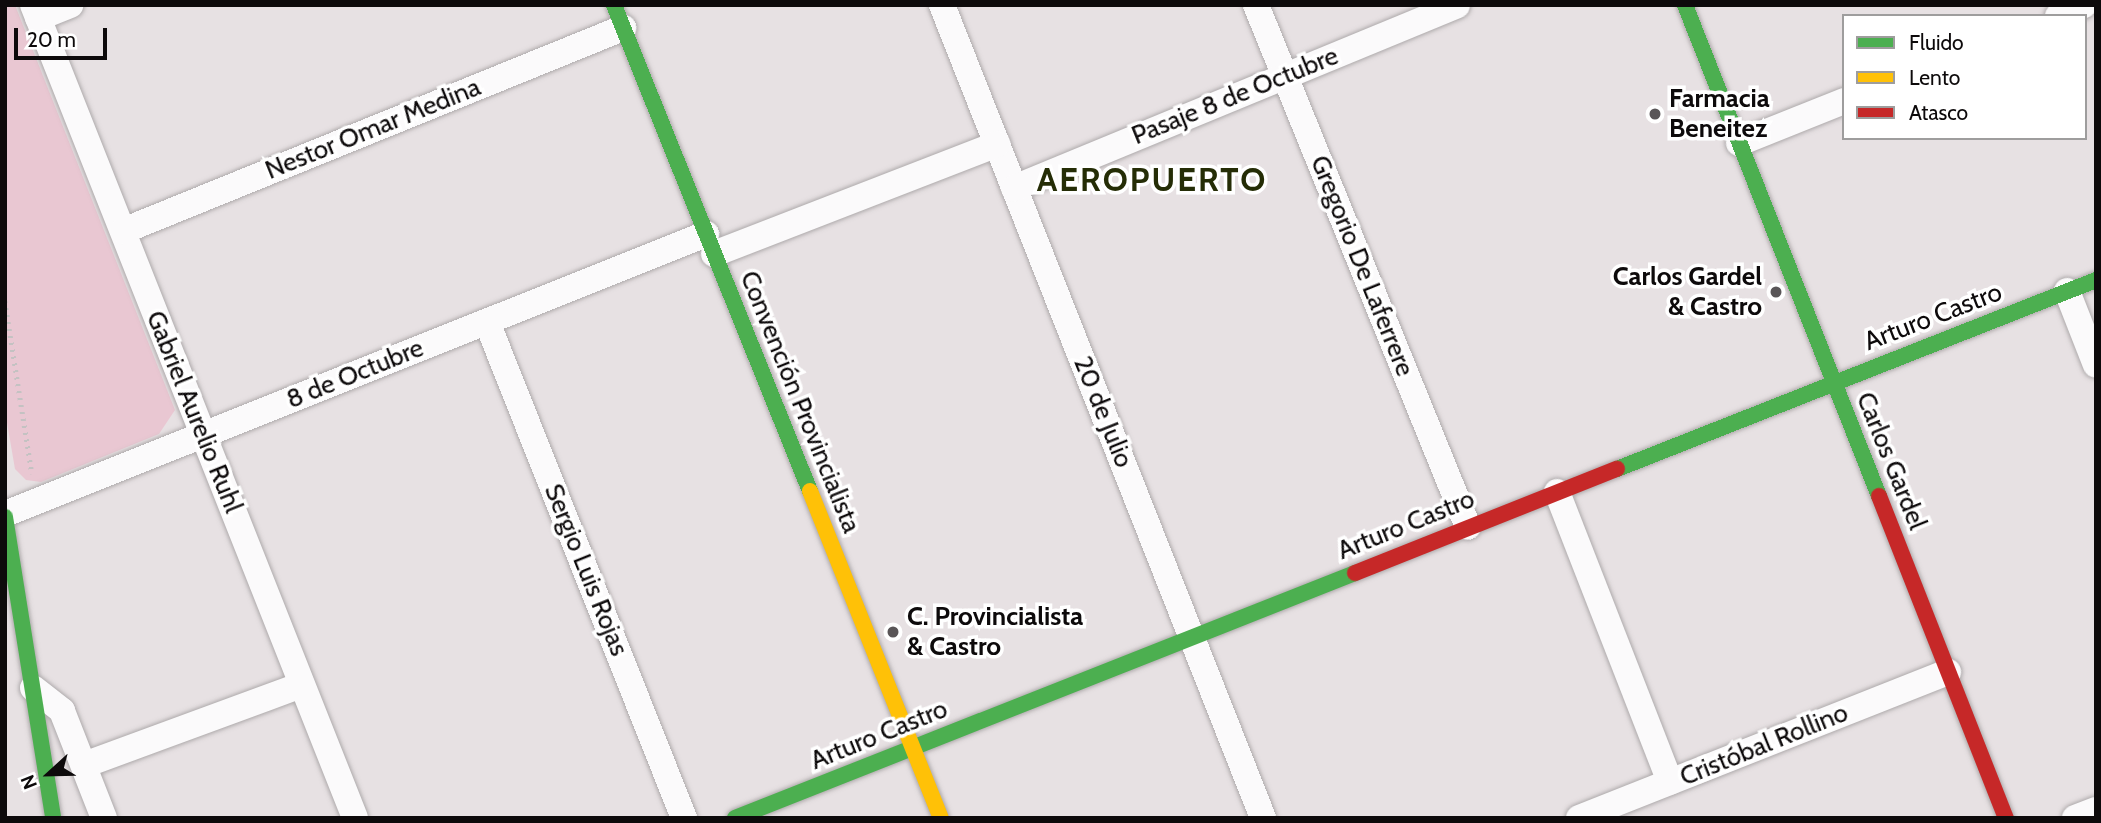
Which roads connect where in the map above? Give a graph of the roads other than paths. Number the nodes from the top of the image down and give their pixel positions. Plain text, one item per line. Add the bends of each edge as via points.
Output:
1 (69, 5) edge
2 (942, 5) edge
3 (1256, 5) edge
4 (1457, 5) edge
5 (1685, 5) edge
6 (2084, 5) edge
7 (36, 11) edge
8 (2063, 14) edge
9 (618, 17) edge
10 (1285, 76) junction
11 (1842, 102) edge
12 (1739, 143) junction
13 (997, 144) junction
14 (1014, 188) junction
15 (123, 230) junction
16 (710, 244) junction
17 (2096, 280) edge
18 (2067, 291) junction
19 (487, 322) junction
20 (2096, 365) edge
21 (1833, 382) junction
22 (204, 435) junction
23 (1556, 492) junction
24 (5, 516) edge
25 (1468, 527) junction
26 (1192, 637) junction
27 (1948, 672) junction
28 (302, 685) junction
29 (33, 688) junction
30 (913, 748) junction
31 (83, 765) junction
32 (1670, 782) junction
33 (2096, 810) edge
34 (53, 818) edge
35 (104, 818) edge
36 (355, 818) edge
37 (684, 818) edge
38 (735, 818) edge
39 (941, 818) edge
40 (1264, 818) edge
41 (1580, 818) edge
42 (2006, 818) edge
43 (2075, 818) edge

1 - 7 street
2 - 13 street, 20 de Julio
3 - 10 street, Gregorio De Laferrere
4 - 10 street, Pasaje 8 de Octubre
5 - 12 street, Carlos Gardel
6 - 8 street
7 - 15 street, Gabriel Aurelio Ruhl
9 - 15 street, Nestor Omar Medina
9 - 16 street, Convención Provincialista
10 - 14 street, Pasaje 8 de Octubre
10 - 25 street, Gregorio De Laferrere
11 - 12 street
12 - 21 street, Carlos Gardel
13 - 14 street, 20 de Julio
13 - 16 street
14 - 26 street, 20 de Julio
15 - 22 street, Gabriel Aurelio Ruhl
16 - 19 street, 8 de Octubre
16 - 30 street, Convención Provincialista
17 - 18 street, Arturo Castro
18 - 20 street
18 - 21 street, Arturo Castro
19 - 22 street, 8 de Octubre
19 - 37 street, Sergio Luis Rojas
21 - 23 street, Arturo Castro
21 - 27 street, Carlos Gardel
22 - 24 street, 8 de Octubre
22 - 28 street, Gabriel Aurelio Ruhl
23 - 25 street, Arturo Castro
23 - 32 street
24 - 29 street
25 - 26 street, Arturo Castro
26 - 30 street, Arturo Castro
26 - 40 street, 20 de Julio
27 - 32 street, Cristóbal Rollino
27 - 42 street, Carlos Gardel
28 - 31 street
28 - 36 street, Gabriel Aurelio Ruhl
29 - 31 street via 58,704
29 - 34 street
30 - 38 street, Arturo Castro
30 - 39 street, Convención Provincialista
31 - 35 street
32 - 41 street, Cristóbal Rollino
33 - 43 street

